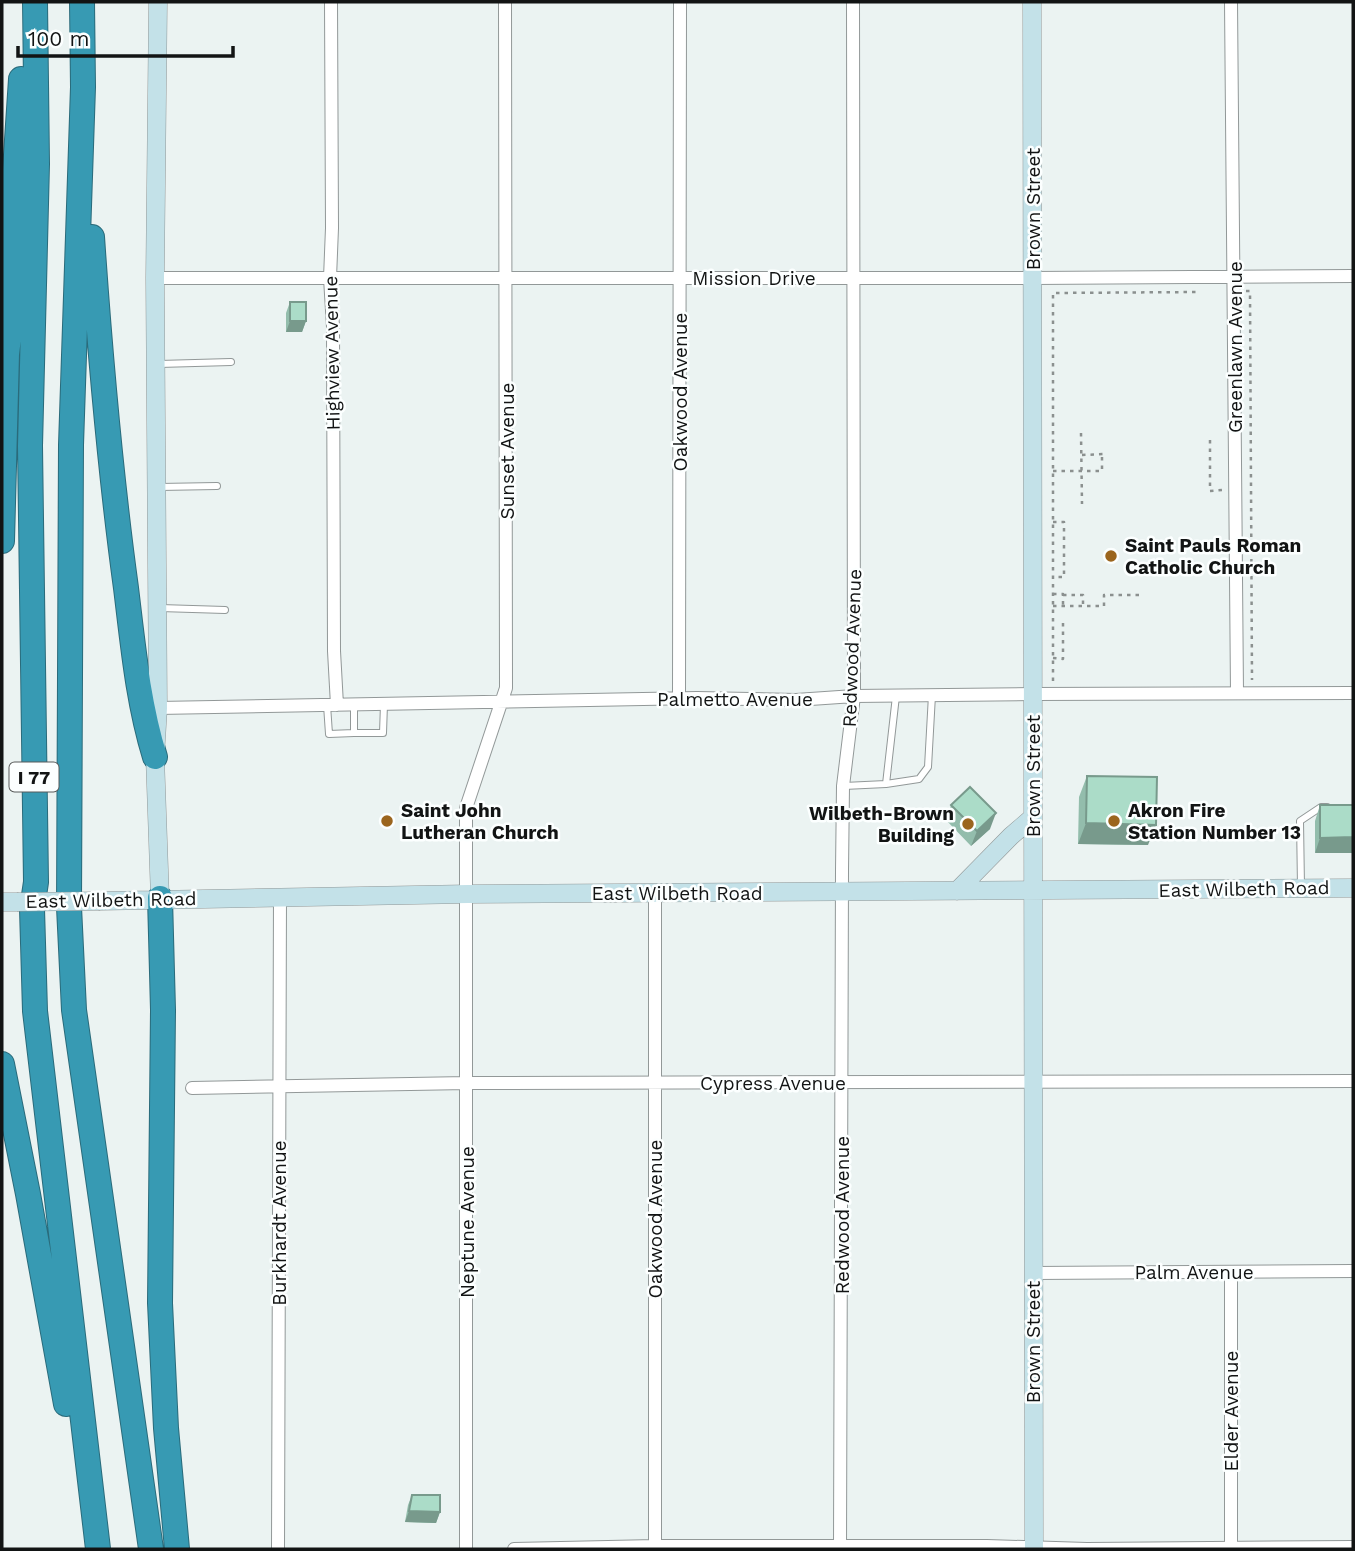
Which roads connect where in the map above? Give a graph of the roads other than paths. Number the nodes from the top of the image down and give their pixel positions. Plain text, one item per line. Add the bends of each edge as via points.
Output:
1 (26, 2) edge
2 (35, 2) edge
3 (82, 2) edge
4 (158, 2) edge
5 (331, 2) edge
6 (505, 2) edge
7 (680, 2) edge
8 (853, 2) edge
9 (1032, 2) edge
10 (1231, 2) edge
11 (83, 87) junction
12 (1353, 276) edge
13 (155, 278) junction
14 (330, 278) junction
15 (507, 278) junction
16 (680, 278) junction
17 (854, 278) junction
18 (1033, 278) junction
19 (1234, 278) junction
20 (231, 362) dead end
21 (157, 364) junction
22 (216, 486) dead end
23 (158, 487) junction
24 (2, 541) edge
25 (158, 608) junction
26 (225, 610) dead end
27 (1237, 692) junction
28 (1353, 693) edge
29 (1033, 694) junction
30 (932, 695) junction
31 (854, 696) junction
32 (896, 696) junction
33 (679, 699) junction
34 (502, 703) junction
35 (384, 704) junction
36 (332, 705) junction
37 (354, 705) junction
38 (158, 708) junction
39 (354, 733) junction
40 (155, 757) junction
41 (886, 784) junction
42 (843, 786) junction
43 (1332, 807) edge
44 (1033, 817) junction
45 (1301, 888) junction
46 (1353, 888) edge
47 (841, 891) junction
48 (957, 891) junction
49 (1033, 891) junction
50 (655, 893) junction
51 (468, 894) junction
52 (280, 896) junction
53 (160, 898) junction
54 (10, 902) edge
55 (2, 1064) edge
56 (1353, 1081) edge
57 (1033, 1082) junction
58 (467, 1083) junction
59 (842, 1083) junction
60 (654, 1084) junction
61 (192, 1087) dead end
62 (280, 1087) junction
63 (1353, 1271) edge
64 (1231, 1272) junction
65 (1034, 1273) junction
66 (97, 1542) edge
67 (1353, 1547) edge
68 (655, 1548) edge
69 (840, 1548) edge
70 (1034, 1548) edge
71 (1231, 1548) edge
72 (151, 1549) edge
73 (177, 1549) edge
74 (278, 1549) edge
75 (466, 1549) edge
76 (514, 1549) edge

1 - 24 highway via 14,185
2 - 66 highway, I 77 via 37,164 30,446 35,1012
3 - 11 highway, I 77
4 - 13 main road
5 - 14 street, Highview Avenue
6 - 15 street, Sunset Avenue
7 - 16 street, Oakwood Avenue
8 - 17 street, Redwood Avenue
9 - 18 main road, Brown Street
10 - 19 street, Greenlawn Avenue
11 - 40 highway via 100,364 114,499 139,690
11 - 72 highway, I 77 via 71,445 70,920 75,1010
12 - 19 street, Mission Drive
13 - 14 street, Mission Drive
13 - 21 main road
14 - 15 street, Mission Drive
14 - 36 street, Highview Avenue
15 - 16 street, Mission Drive
15 - 34 street, Sunset Avenue via 507,650
16 - 17 street, Mission Drive
16 - 33 street, Oakwood Avenue
17 - 18 street, Mission Drive
17 - 31 street, Redwood Avenue
18 - 19 street, Mission Drive
18 - 29 main road, Brown Street
19 - 27 street, Greenlawn Avenue
20 - 21 lane
21 - 23 main road
22 - 23 lane
23 - 25 main road
25 - 26 lane
25 - 38 main road
27 - 28 street, Palmetto Avenue
27 - 29 street, Palmetto Avenue
29 - 30 street, Palmetto Avenue
29 - 44 main road, Brown Street
30 - 32 street, Palmetto Avenue
30 - 41 lane via 928,767 919,779
31 - 32 street, Palmetto Avenue
31 - 33 street, Palmetto Avenue
31 - 42 street, Redwood Avenue
32 - 41 lane
33 - 34 street, Palmetto Avenue
34 - 35 street, Palmetto Avenue
34 - 51 street, Sunset Avenue via 466,808
35 - 37 street, Palmetto Avenue
35 - 39 lane via 383,733
36 - 37 street, Palmetto Avenue
36 - 38 street, Palmetto Avenue
36 - 39 lane via 329,734
37 - 39 lane
38 - 40 main road
40 - 53 main road
41 - 42 lane
42 - 47 street, Redwood Avenue
43 - 45 lane via 1321,807 1300,821
44 - 48 main road
44 - 49 main road, Brown Street
45 - 46 main road, East Wilbeth Road
45 - 49 main road, East Wilbeth Road
47 - 48 main road, East Wilbeth Road
47 - 50 main road, East Wilbeth Road
47 - 59 street, Redwood Avenue
48 - 49 main road, East Wilbeth Road
49 - 57 main road, Brown Street
50 - 51 main road, East Wilbeth Road
50 - 60 street, Oakwood Avenue
51 - 52 main road, East Wilbeth Road
51 - 58 street, Neptune Avenue
52 - 53 main road, East Wilbeth Road
52 - 62 street, Burkhardt Avenue
53 - 54 main road, East Wilbeth Road, bridge
53 - 73 highway via 160,1303
55 - 66 highway via 83,1510
56 - 57 street, Cypress Avenue
57 - 59 street, Cypress Avenue
57 - 65 main road, Brown Street
58 - 60 street, Cypress Avenue
58 - 62 street, Cypress Avenue
58 - 75 street, Neptune Avenue
59 - 60 street, Cypress Avenue
59 - 69 street, Redwood Avenue
60 - 68 street, Oakwood Avenue
61 - 62 street, Cypress Avenue
62 - 74 street, Burkhardt Avenue
63 - 64 street, Palm Avenue
64 - 65 street, Palm Avenue
64 - 71 street, Elder Avenue
65 - 70 main road, Brown Street
67 - 71 street
68 - 69 street
68 - 76 street
69 - 70 street
70 - 71 street

